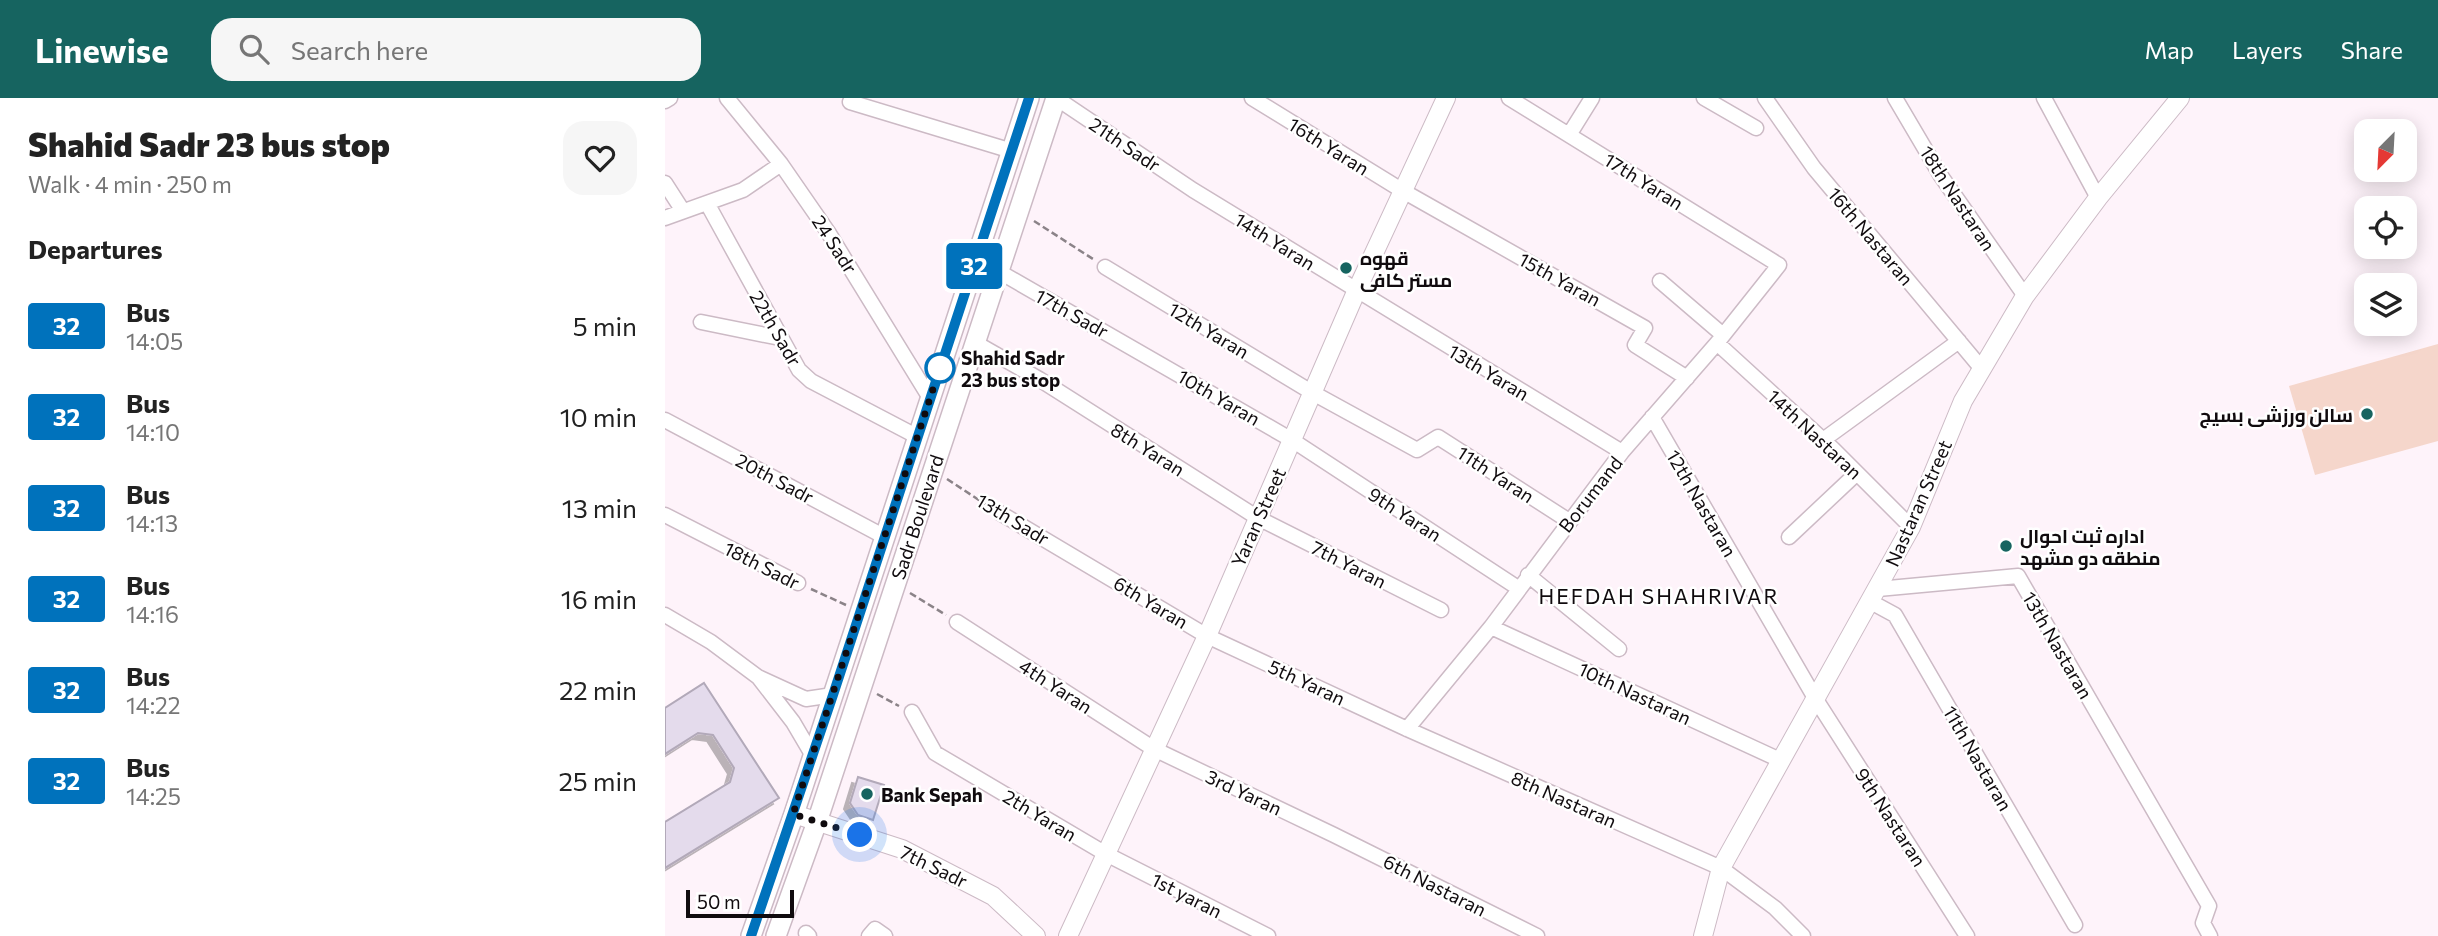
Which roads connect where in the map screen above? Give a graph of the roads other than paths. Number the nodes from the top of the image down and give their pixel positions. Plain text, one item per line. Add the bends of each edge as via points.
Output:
1 (670, 98) edge
2 (727, 98) edge
3 (1029, 98) edge
4 (1056, 98) edge
5 (1447, 98) edge
6 (1509, 98) edge
7 (1592, 98) edge
8 (1704, 98) edge
9 (1765, 98) edge
10 (1895, 98) edge
11 (2044, 98) edge
12 (2180, 98) edge
13 (1254, 99) edge
14 (665, 101) edge
15 (851, 102) dead end
16 (1756, 128) dead end
17 (1569, 135) junction
18 (1012, 151) junction
19 (781, 164) junction
20 (665, 183) edge
21 (1193, 190) joint
22 (1403, 191) junction
23 (2098, 198) junction
24 (707, 203) junction
25 (683, 211) junction
26 (665, 218) edge
27 (1779, 264) joint
28 (1105, 267) road end
29 (998, 271) junction
30 (1660, 281) dead end
31 (1356, 292) junction
32 (2025, 296) junction
33 (701, 322) dead end
34 (780, 338) junction
35 (1720, 339) junction
36 (1959, 341) junction
37 (974, 342) junction
38 (1146, 354) joint
39 (1982, 369) junction
40 (1686, 378) junction
41 (1313, 393) junction
42 (930, 398) junction
43 (1652, 418) junction
44 (665, 420) edge
45 (918, 437) junction
46 (1292, 440) junction
47 (1823, 440) junction
48 (1622, 452) junction
49 (1857, 473) junction
50 (1000, 513) road end
51 (665, 515) edge
52 (1258, 518) junction
53 (1569, 521) junction
54 (1911, 527) junction
55 (885, 537) junction
56 (1789, 537) dead end
57 (1094, 568) joint
58 (1528, 575) junction
59 (798, 583) road end
60 (1518, 588) junction
61 (1874, 596) junction
62 (1441, 610) dead end
63 (665, 615) edge
64 (957, 622) road end
65 (1491, 627) junction
66 (1207, 636) junction
67 (1619, 649) dead end
68 (758, 677) junction
69 (833, 695) junction
70 (1815, 698) junction
71 (912, 712) road end
72 (1407, 729) junction
73 (1154, 749) junction
74 (813, 756) junction
75 (1780, 760) junction
76 (793, 814) junction
77 (817, 822) junction
78 (1334, 835) joint
79 (1106, 854) junction
80 (1721, 868) junction
81 (2075, 925) dead end
82 (751, 936) edge
83 (776, 936) edge
84 (869, 936) edge
85 (885, 936) edge
86 (1036, 936) edge
87 (1068, 936) edge
88 (1268, 936) edge
89 (1537, 936) edge
90 (1703, 936) edge
91 (1803, 936) edge
92 (1967, 936) edge
93 (2210, 936) edge

1 - 14 street
2 - 19 street, 24 Sadr
3 - 18 main road, Sadr Boulevard
4 - 21 street, 21th Sadr
4 - 29 main road, Sadr Boulevard
5 - 22 street, Yaran Street
6 - 17 street, 17th Yaran
7 - 17 street
8 - 16 street
9 - 36 street, 16th Nastaran via 1814,168
10 - 32 street, 18th Nastaran via 1941,176
11 - 23 street
12 - 23 street, Nastaran Street
13 - 22 street, 16th Yaran
15 - 18 street
17 - 27 street, 17th Yaran
18 - 42 main road, Sadr Boulevard
19 - 24 street via 743,190
19 - 42 street, 24 Sadr
20 - 25 street
21 - 31 street, 14th Yaran
22 - 31 street, Yaran Street
22 - 40 street, 15th Yaran via 1645,328 1635,345
23 - 32 street, Nastaran Street
24 - 25 street
24 - 34 street, 22th Sadr
25 - 26 street
27 - 35 street, Borumand
28 - 41 street, 12th Yaran
29 - 37 main road, Sadr Boulevard
29 - 38 street, 17th Sadr
30 - 35 street, 14th Nastaran
31 - 41 street, Yaran Street
31 - 48 street, 13th Yaran
32 - 39 street, Nastaran Street
33 - 34 street
34 - 45 street, 22th Sadr via 811,381
35 - 40 street, Borumand
35 - 47 street, 14th Nastaran
36 - 39 street, 16th Nastaran
36 - 47 street
37 - 52 street, 8th Yaran
37 - 77 main road, Sadr Boulevard
38 - 46 street, 10th Yaran
39 - 54 street, Nastaran Street via 1963,401
40 - 43 street, Borumand
41 - 46 street, Yaran Street
41 - 53 street, 11th Yaran via 1417,450 1438,437
42 - 45 main road, Sadr Boulevard
43 - 48 street, Borumand
43 - 70 street, 12th Nastaran
44 - 55 street, 20th Sadr
45 - 55 main road, Sadr Boulevard
46 - 52 street, Yaran Street
46 - 60 street, 9th Yaran
47 - 49 street, 14th Nastaran
48 - 53 street, Borumand
49 - 54 street, 14th Nastaran
49 - 56 street
50 - 57 street, 13th Sadr
51 - 59 street, 18th Sadr
52 - 62 street, 7th Yaran
52 - 66 street, Yaran Street
53 - 58 street, Borumand
54 - 61 street, Nastaran Street
55 - 69 main road, Sadr Boulevard
57 - 66 street, 6th Yaran
58 - 60 street, Borumand
58 - 67 street
60 - 65 street, Borumand
61 - 70 street, Nastaran Street
61 - 81 street, 11th Nastaran via 1895,615
61 - 93 street, 13th Nastaran via 2018,576 2209,906 2203,923
63 - 68 street
64 - 73 street, 4th Yaran
65 - 72 street, Borumand
65 - 75 street, 10th Nastaran
66 - 72 street, 5th Yaran
66 - 73 street, Yaran Street
68 - 69 street via 806,699
68 - 74 street
69 - 74 main road, Sadr Boulevard
70 - 75 street, Nastaran Street
70 - 92 street, 9th Nastaran
71 - 79 street, 2th Yaran via 935,752
72 - 80 street, 8th Nastaran
73 - 78 street, 3rd Yaran
73 - 79 street, Yaran Street
74 - 76 main road, Sadr Boulevard
75 - 80 street, Nastaran Street
76 - 77 street, 7th Sadr
76 - 82 main road, Sadr Boulevard
77 - 83 main road, Sadr Boulevard
77 - 86 street, 7th Sadr via 902,849 993,896
78 - 89 street, 6th Nastaran
79 - 87 street, Yaran Street
79 - 88 street, 1st yaran
80 - 90 street, Nastaran Street
80 - 91 street, 8th Nastaran via 1775,908
84 - 85 street via 875,929

